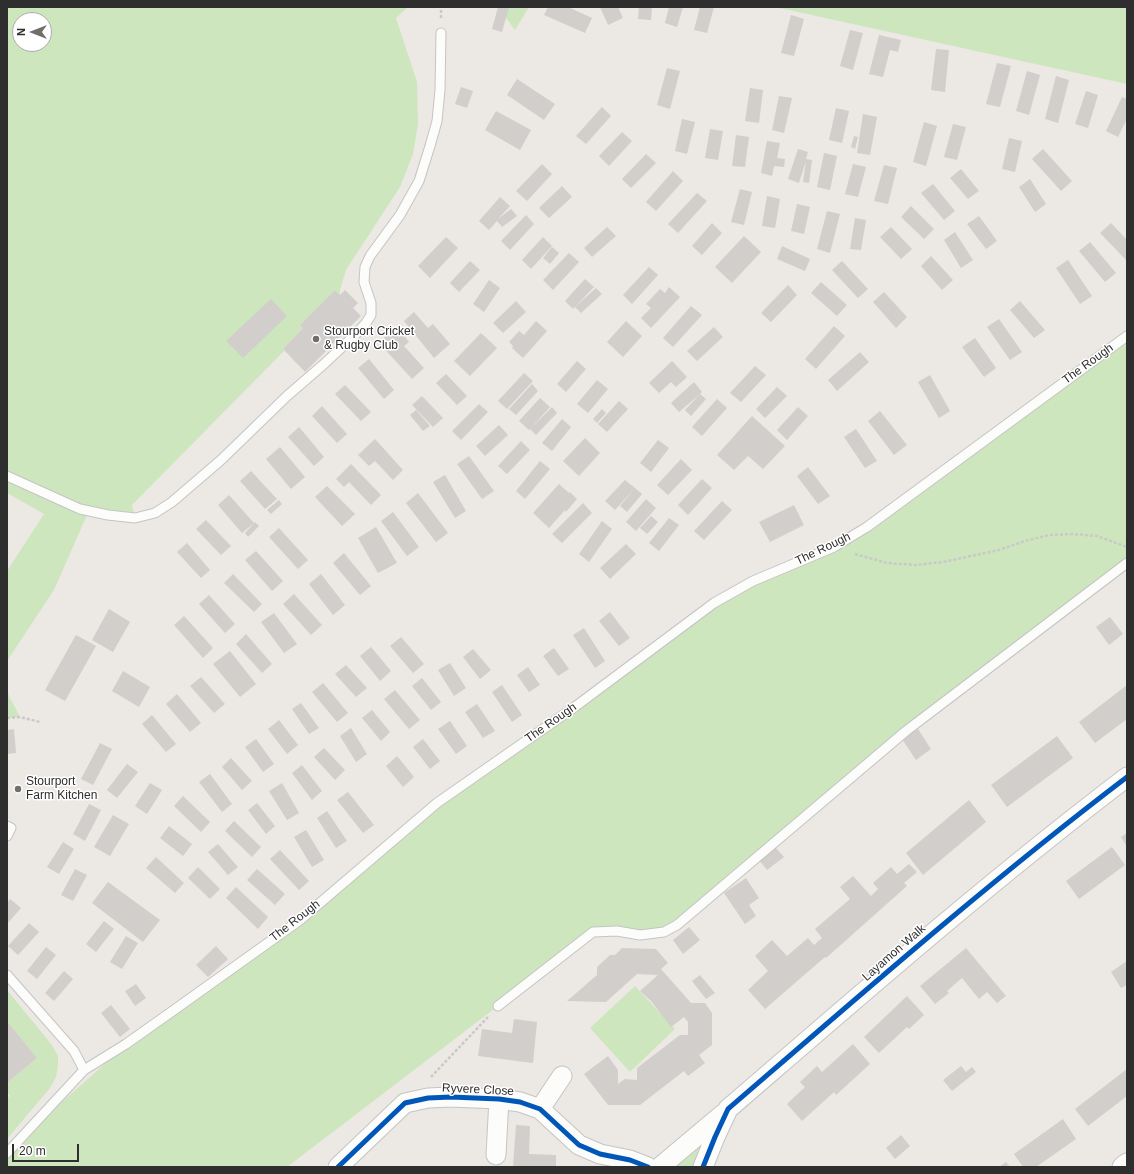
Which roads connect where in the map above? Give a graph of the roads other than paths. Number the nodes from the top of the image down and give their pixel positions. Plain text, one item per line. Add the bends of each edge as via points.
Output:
1 (441, 33) dead end
2 (1127, 336) edge
3 (7, 476) edge
4 (1127, 563) edge
5 (1127, 777) edge
6 (7, 826) edge
7 (7, 836) edge
8 (7, 975) edge
9 (498, 1006) road end
10 (84, 1070) junction
11 (562, 1076) dead end
12 (499, 1099) junction
13 (540, 1109) junction
14 (728, 1109) junction
15 (7, 1154) edge
16 (496, 1155) dead end
17 (1127, 1163) edge
18 (338, 1167) edge
19 (648, 1167) edge
20 (660, 1167) edge
21 (702, 1167) edge
22 (1122, 1167) edge

1 - 3 lane via 437,121 430,146 419,181 365,267 364,282 371,303 371,315 356,334 221,460 172,502 155,513 135,518 80,509
2 - 10 lane, The Rough via 867,527 834,547 753,581 714,603 576,706 437,803 300,920 168,1015
4 - 9 lane via 906,730 677,925 664,932 640,935 617,931 593,932
5 - 14 street, Layamon Walk via 940,926
6 - 7 lane via 11,828
8 - 10 lane via 73,1050
10 - 15 lane, The Rough
11 - 13 street
12 - 13 street, Ryvere Close via 520,1102
12 - 16 street, Ryvere Close
12 - 18 street, Ryvere Close via 428,1098 406,1103
13 - 19 street, Ryvere Close via 579,1145 600,1154 630,1160
14 - 20 street
14 - 21 street, Layamon Walk
17 - 22 street

